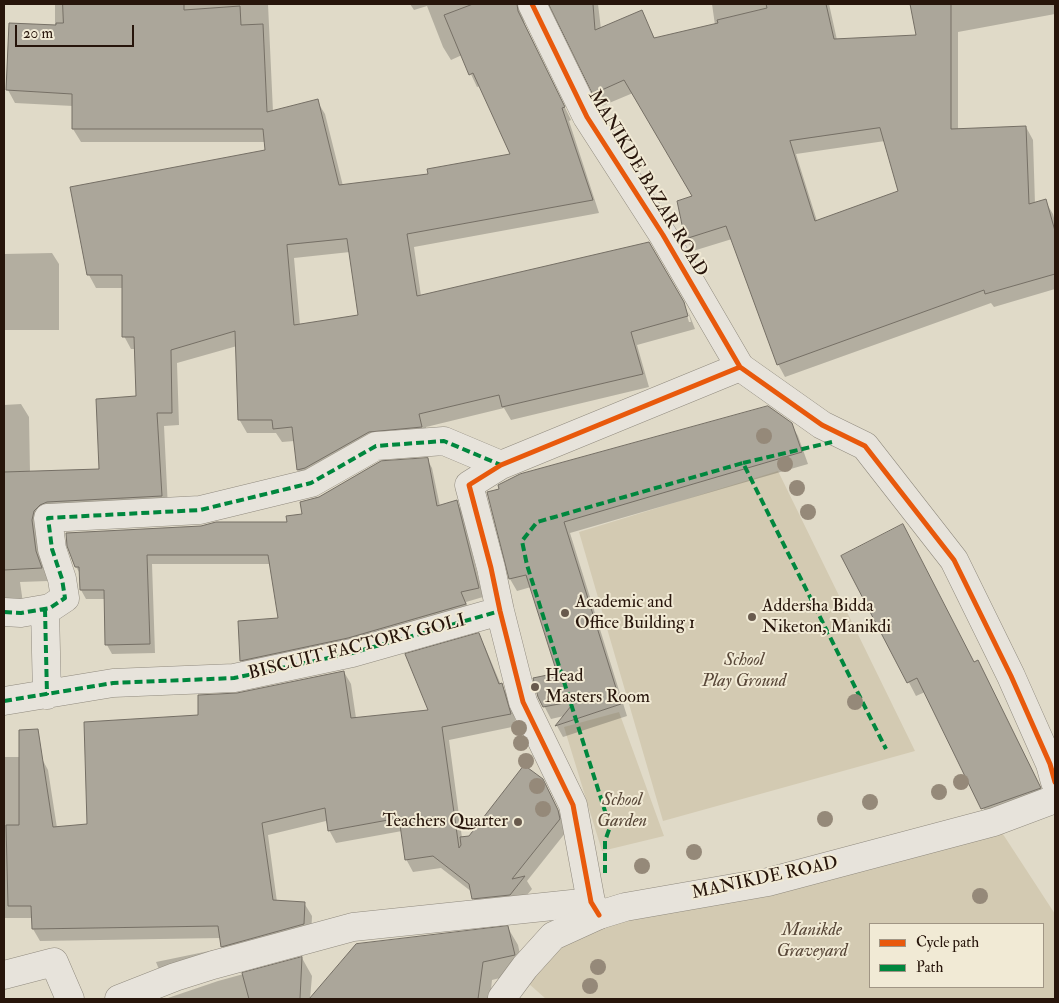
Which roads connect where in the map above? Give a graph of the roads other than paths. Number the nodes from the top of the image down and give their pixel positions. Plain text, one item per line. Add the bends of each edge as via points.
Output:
1 (532, 4) edge
2 (740, 367) junction
3 (502, 465) junction
4 (45, 609) junction
5 (500, 611) junction
6 (4, 612) edge
7 (41, 696) junction
8 (4, 701) edge
9 (1055, 782) edge
10 (1055, 799) edge
11 (595, 908) junction
12 (4, 975) edge
13 (70, 999) edge
14 (119, 999) edge
15 (503, 999) edge

1 - 2 street, MANIKDE BAZAR ROAD via 587,117 663,235
2 - 3 street
2 - 9 street, MANIKDE BAZAR ROAD via 822,425 865,446 948,552 1011,676
3 - 4 street via 444,441 376,446 311,482 200,510 48,518 52,549 65,598
3 - 5 street via 469,484
4 - 6 street
4 - 7 street
5 - 7 street, BISCUIT FACTORY GOLI via 352,653 234,678 113,683
5 - 11 street via 523,702 573,805
7 - 8 street, BISCUIT FACTORY GOLI
10 - 11 street, MANIKDE ROAD via 994,822 768,882 625,907
11 - 14 street via 353,927 175,977
11 - 15 street, MANIKDE ROAD via 553,936 525,967
12 - 13 street via 54,962

